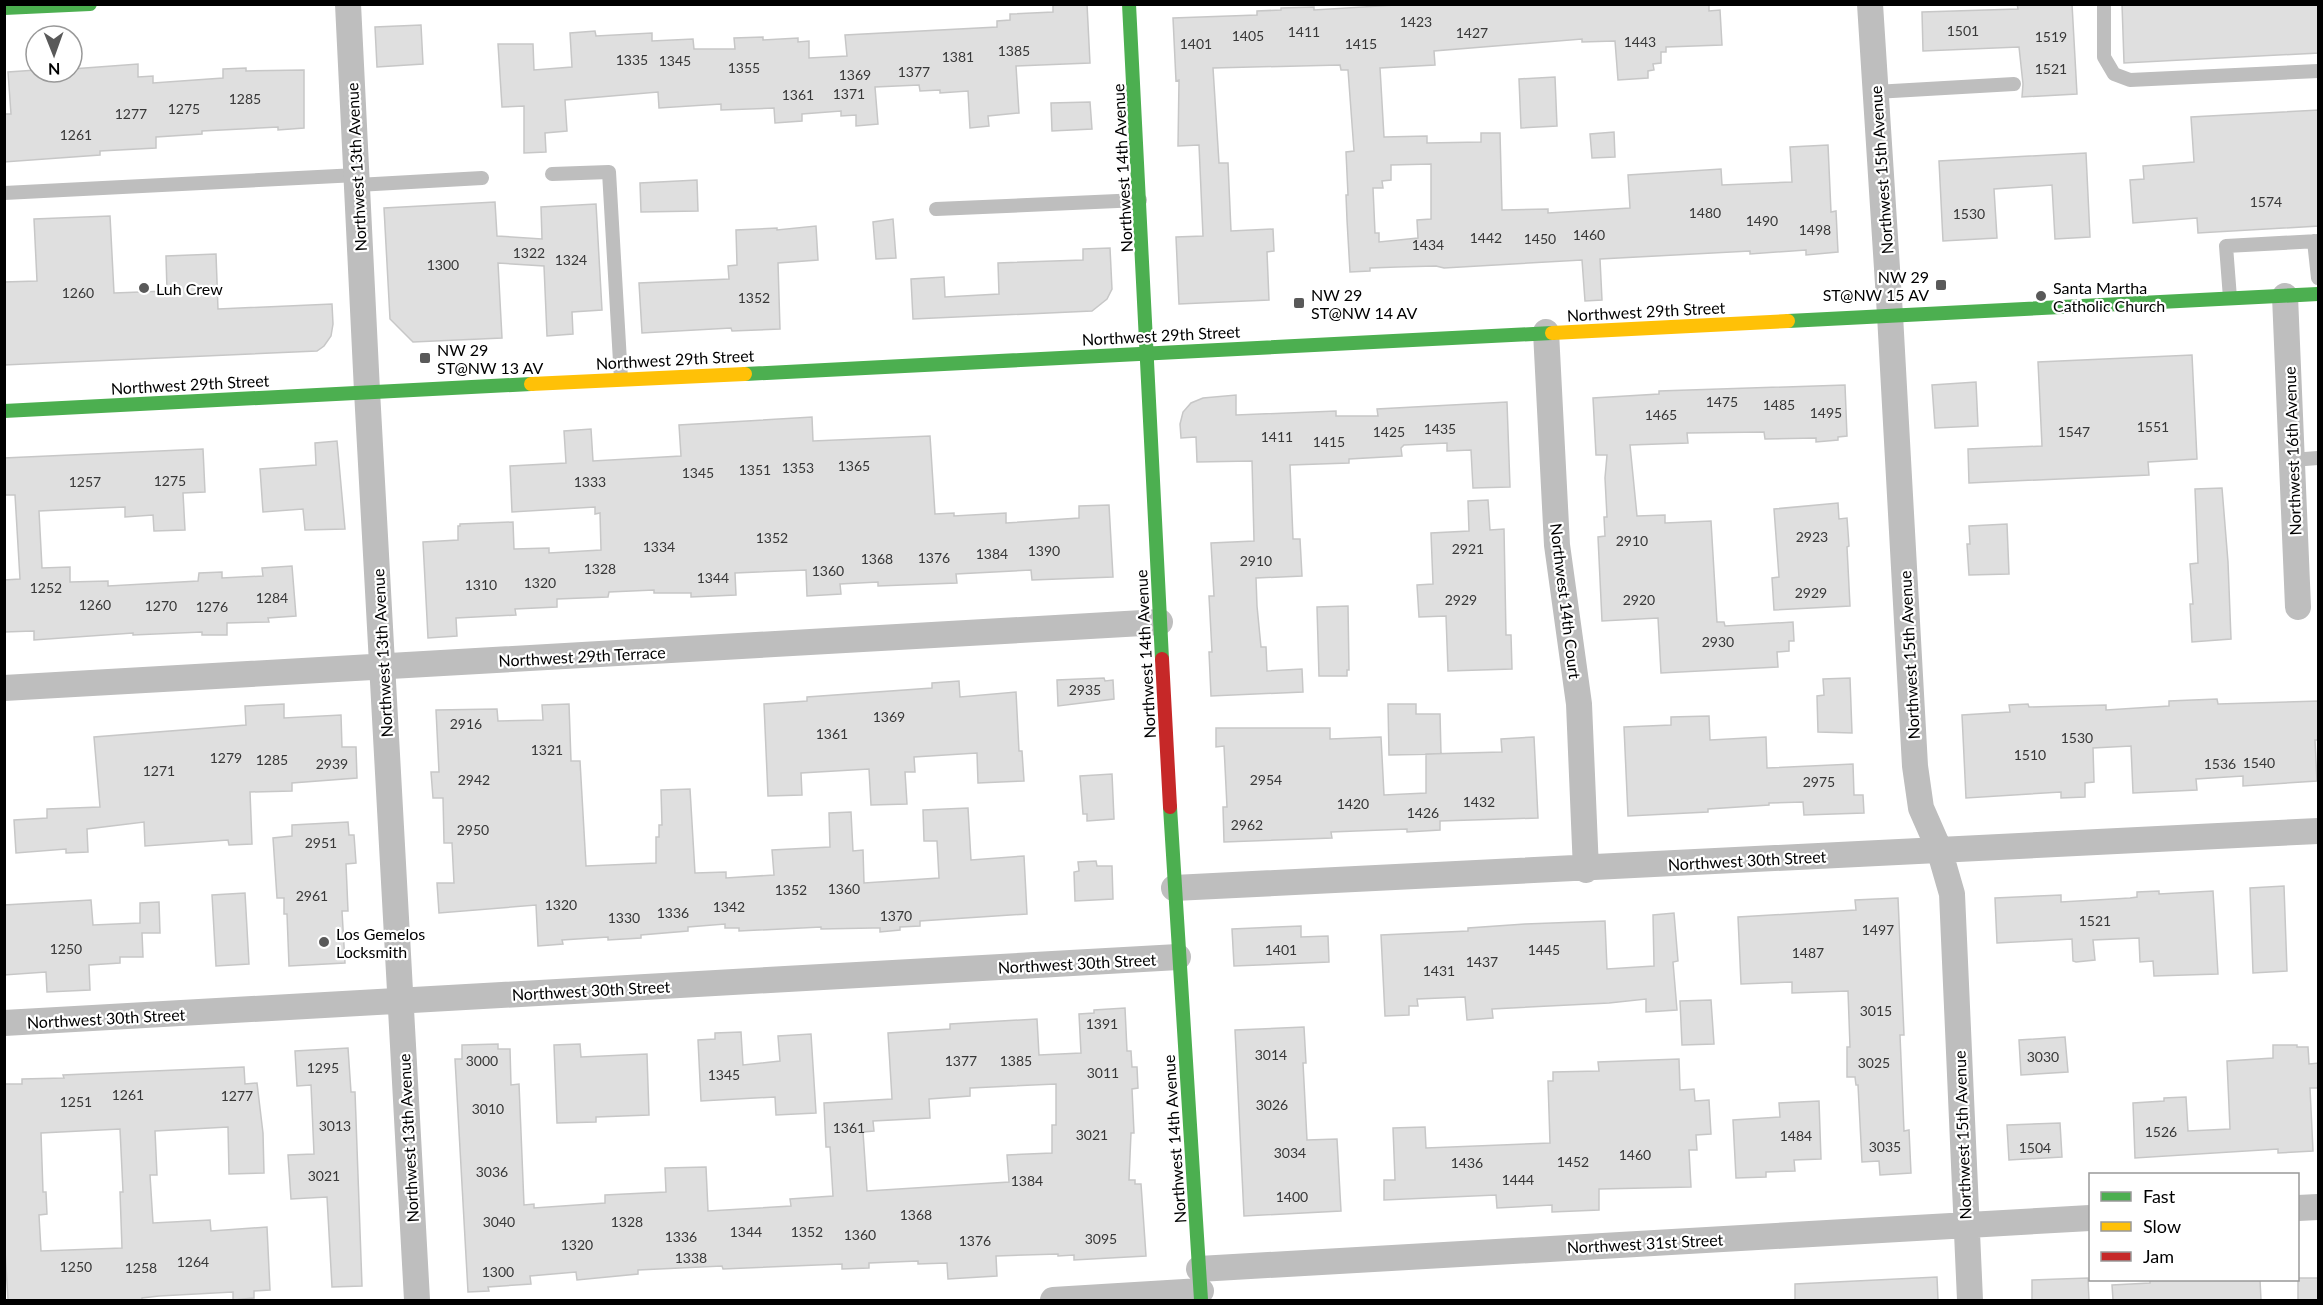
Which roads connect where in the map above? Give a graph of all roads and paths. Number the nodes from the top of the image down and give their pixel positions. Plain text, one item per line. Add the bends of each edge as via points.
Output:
1 (90, 4) edge
2 (348, 4) edge
3 (1129, 4) edge
4 (1870, 4) edge
5 (2104, 4) edge
6 (4, 8) edge
7 (2319, 71) edge
8 (2014, 84) dead end
9 (1875, 92) junction
10 (552, 174) dead end
11 (482, 178) dead end
12 (357, 180) junction
13 (4, 193) edge
14 (1140, 200) junction
15 (936, 209) dead end
16 (2316, 241) edge
17 (2319, 278) edge
18 (2319, 294) edge
19 (2285, 296) junction
20 (2230, 298) junction
21 (1890, 315) junction
22 (1545, 332) junction
23 (1148, 352) junction
24 (621, 379) junction
25 (366, 391) junction
26 (4, 411) edge
27 (2319, 458) edge
28 (2292, 460) junction
29 (2298, 607) dead end
30 (1160, 622) junction
31 (383, 667) junction
32 (4, 688) edge
33 (2319, 831) edge
34 (1939, 849) junction
35 (1586, 870) junction
36 (1174, 888) junction
37 (1178, 957) junction
38 (401, 1001) junction
39 (4, 1023) edge
40 (2319, 1207) edge
41 (2299, 1208) edge
42 (2089, 1218) edge
43 (1966, 1224) junction
44 (1200, 1287) edge
45 (417, 1300) edge
46 (1053, 1300) edge
47 (1970, 1300) edge

1 - 6 street
2 - 12 street, Northwest 13th Avenue
3 - 14 street, Northwest 14th Avenue
4 - 9 street, Northwest 15th Avenue
5 - 7 lane via 2104,57 2114,74 2130,80
8 - 9 lane
9 - 21 street, Northwest 15th Avenue
10 - 24 lane via 609,172
11 - 12 lane
12 - 13 lane
12 - 25 street, Northwest 13th Avenue
14 - 15 lane
14 - 23 street, Northwest 14th Avenue
16 - 17 lane
16 - 20 lane via 2226,246
18 - 19 street, Northwest 29th Street
19 - 20 street, Northwest 29th Street
19 - 28 street, Northwest 16th Avenue
20 - 21 street, Northwest 29th Street
21 - 22 street, Northwest 29th Street
21 - 34 street, Northwest 15th Avenue via 1916,766 1921,808
22 - 23 street, Northwest 29th Street
22 - 35 street, Northwest 14th Court via 1557,545 1579,704
23 - 24 street, Northwest 29th Street
23 - 30 street, Northwest 14th Avenue
24 - 25 street, Northwest 29th Street
25 - 26 street, Northwest 29th Street
25 - 31 street, Northwest 13th Avenue
27 - 28 lane
28 - 29 street, Northwest 16th Avenue
30 - 31 street, Northwest 29th Terrace
30 - 36 street, Northwest 14th Avenue
31 - 32 street, Northwest 29th Terrace
31 - 38 street, Northwest 13th Avenue
33 - 34 street, Northwest 30th Street
34 - 35 street, Northwest 30th Street
34 - 43 street, Northwest 15th Avenue via 1952,894
35 - 36 street, Northwest 30th Street
36 - 37 street, Northwest 14th Avenue
37 - 38 street, Northwest 30th Street
37 - 44 street, Northwest 14th Avenue
38 - 39 street, Northwest 30th Street
38 - 45 street, Northwest 13th Avenue
40 - 41 street
42 - 43 street, Northwest 31st Street
43 - 44 street, Northwest 31st Street
43 - 47 street, Northwest 15th Avenue
44 - 46 street, Northwest 31st Street

